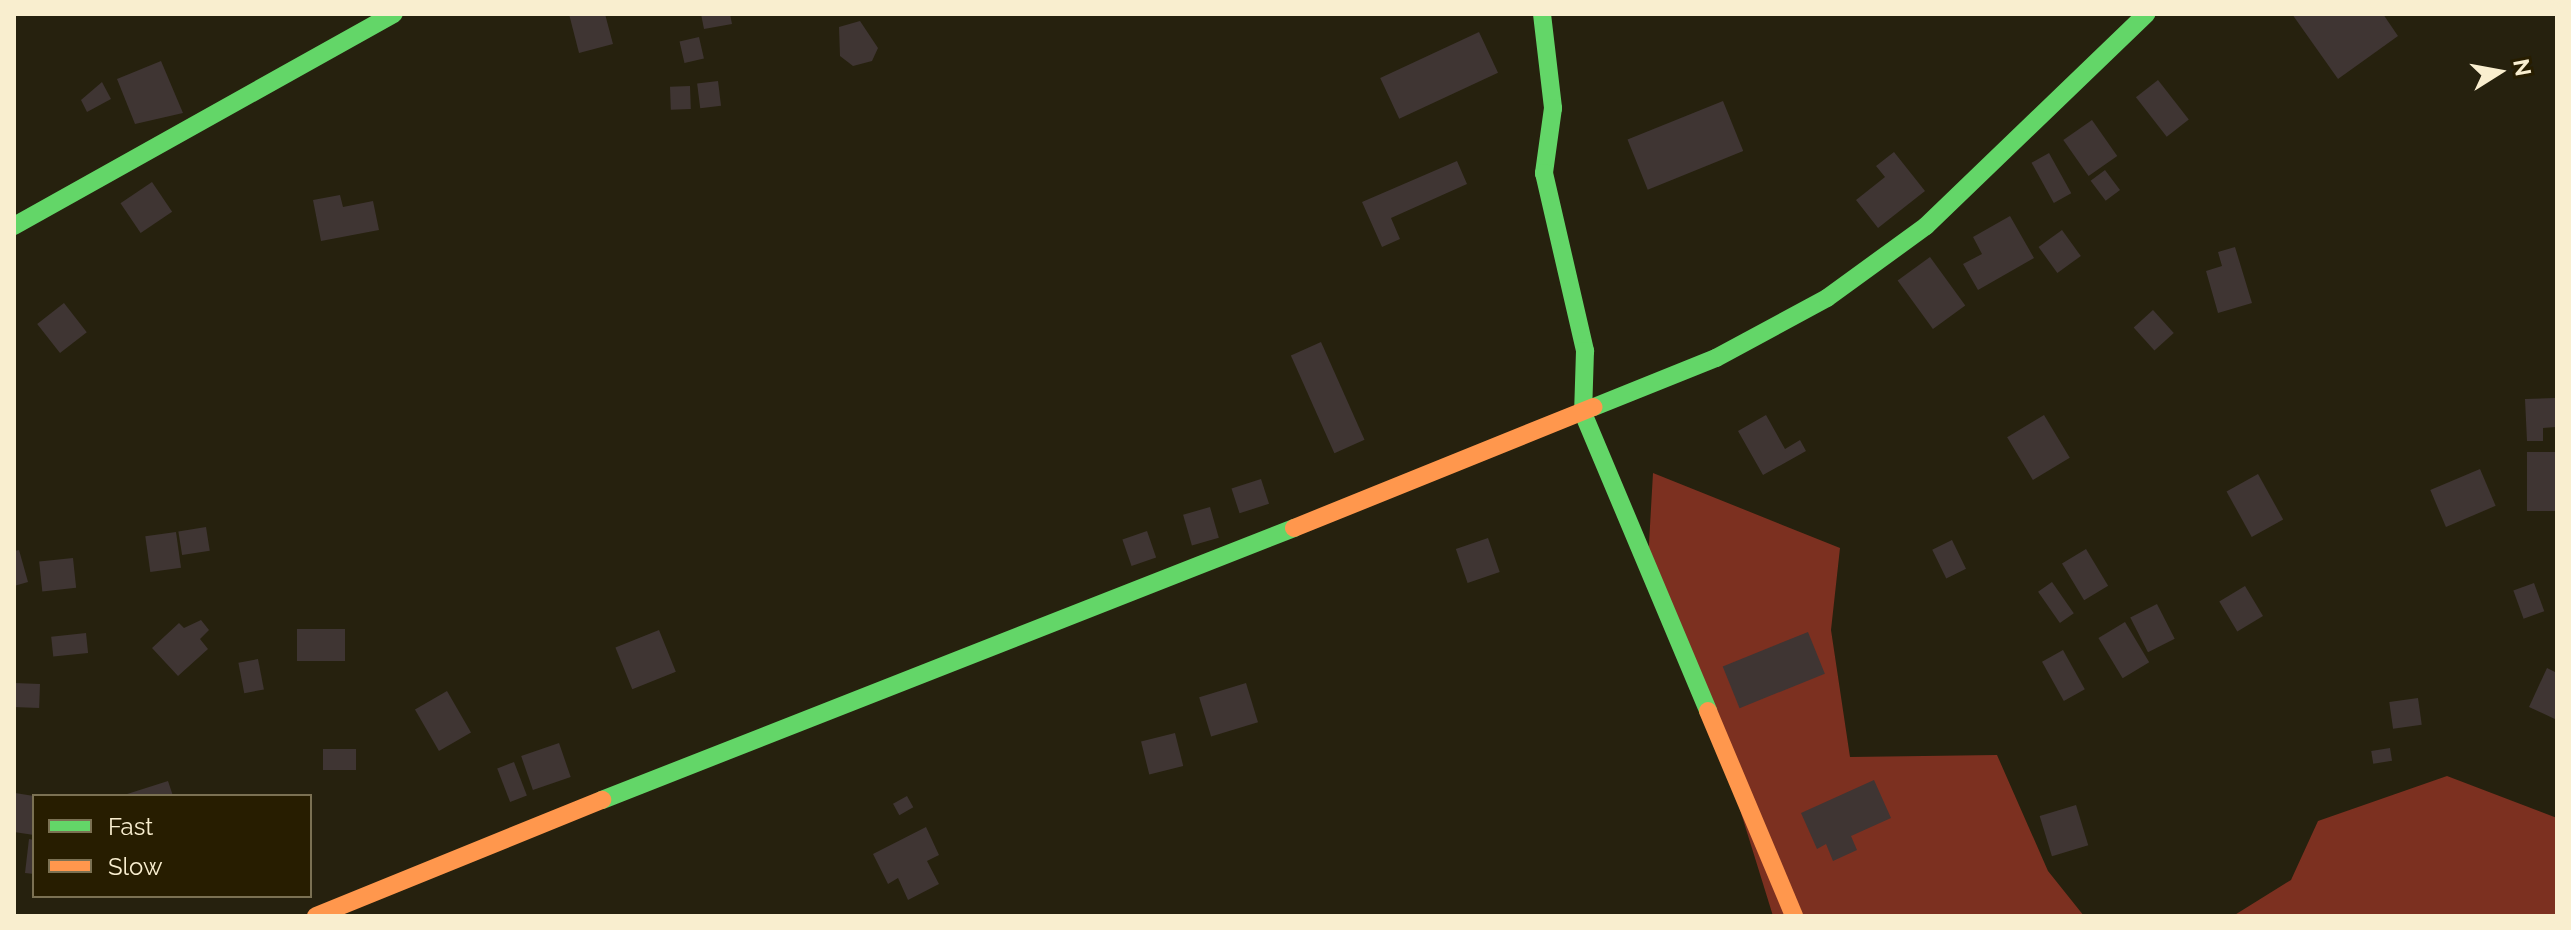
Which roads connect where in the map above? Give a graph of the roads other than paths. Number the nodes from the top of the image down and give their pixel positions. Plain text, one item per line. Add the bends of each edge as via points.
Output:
1 (394, 14) edge
2 (1542, 14) edge
3 (2146, 14) edge
4 (14, 226) edge
5 (1583, 413) junction
6 (316, 916) edge
7 (1794, 916) edge

1 - 4 street
2 - 5 street via 1553,108 1544,173 1584,338
3 - 5 street via 1926,226 1827,298 1716,358
5 - 6 street via 787,731 435,862
5 - 7 street

